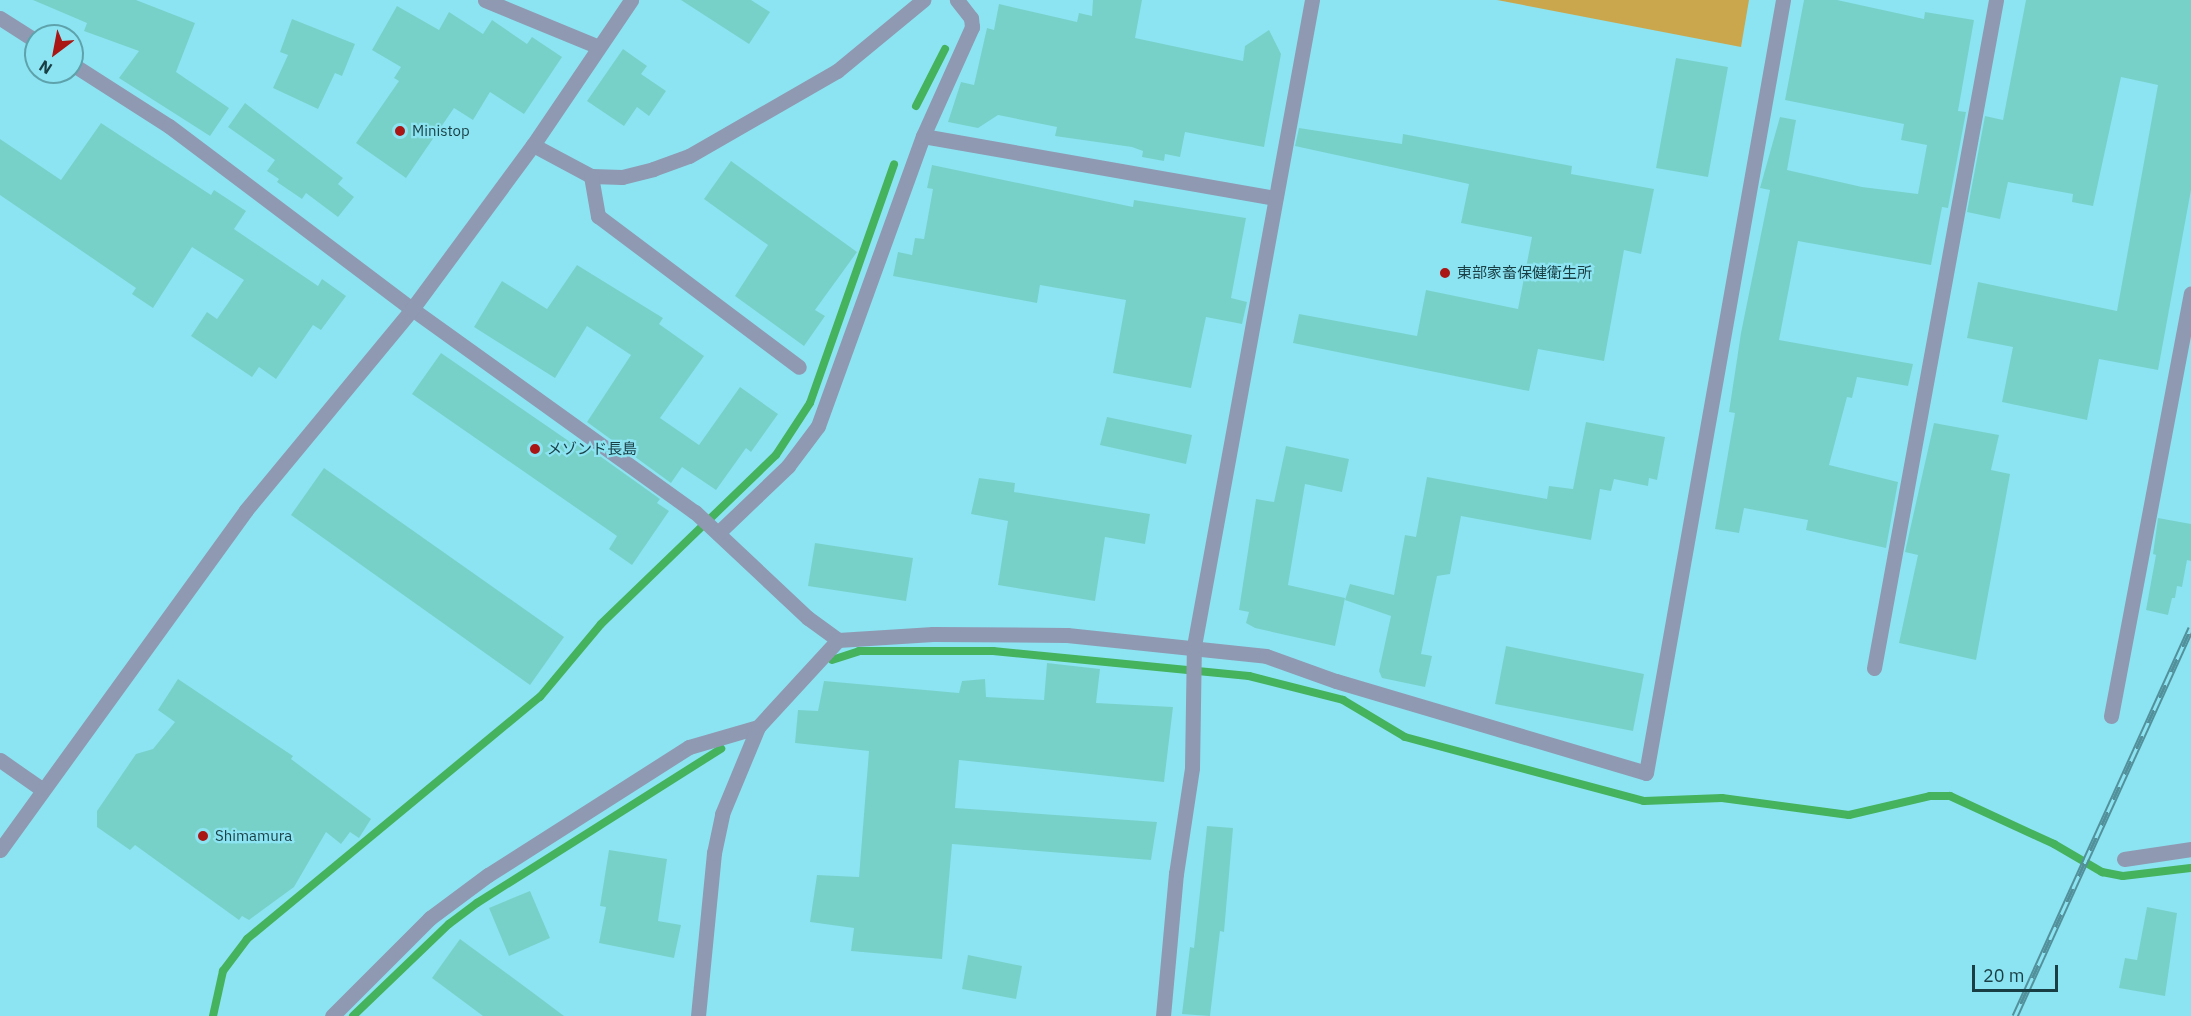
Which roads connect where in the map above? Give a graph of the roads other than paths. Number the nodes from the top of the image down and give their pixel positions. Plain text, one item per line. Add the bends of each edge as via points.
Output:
1 (485, 0) edge
2 (632, 0) edge
3 (923, 0) edge
4 (957, 0) edge
5 (1312, 0) edge
6 (1783, 0) edge
7 (1996, 0) edge
8 (0, 18) edge
9 (24, 34) edge
10 (600, 47) junction
11 (84, 72) edge
12 (923, 136) junction
13 (533, 145) junction
14 (591, 176) junction
15 (1275, 198) junction
16 (2191, 293) edge
17 (412, 309) junction
18 (799, 367) dead end
19 (718, 533) junction
20 (838, 640) junction
21 (1194, 646) junction
22 (1874, 668) dead end
23 (2111, 716) dead end
24 (758, 727) junction
25 (0, 760) edge
26 (43, 790) junction
27 (2191, 849) edge
28 (0, 850) edge
29 (2124, 859) dead end
30 (332, 1016) edge
31 (698, 1016) edge
32 (1163, 1016) edge

1 - 10 street
2 - 10 street
3 - 14 street via 837,71 689,156 622,177
4 - 12 street via 971,18 972,27
5 - 15 street
6 - 21 street via 1646,773 1336,681 1293,663
7 - 22 street
8 - 9 street
10 - 13 street
11 - 17 street via 169,126
12 - 15 street
12 - 19 street via 818,426 788,466
13 - 14 street
13 - 17 street
14 - 18 street via 598,216
15 - 21 street
16 - 23 street
17 - 19 street
17 - 26 street via 246,510
19 - 20 street via 808,618
20 - 21 street via 933,634 1036,634
20 - 24 street
21 - 32 street via 1192,768 1176,874
24 - 30 street via 689,747 488,875 430,918
24 - 31 street via 722,814 714,853
25 - 26 street
26 - 28 street
27 - 29 street

